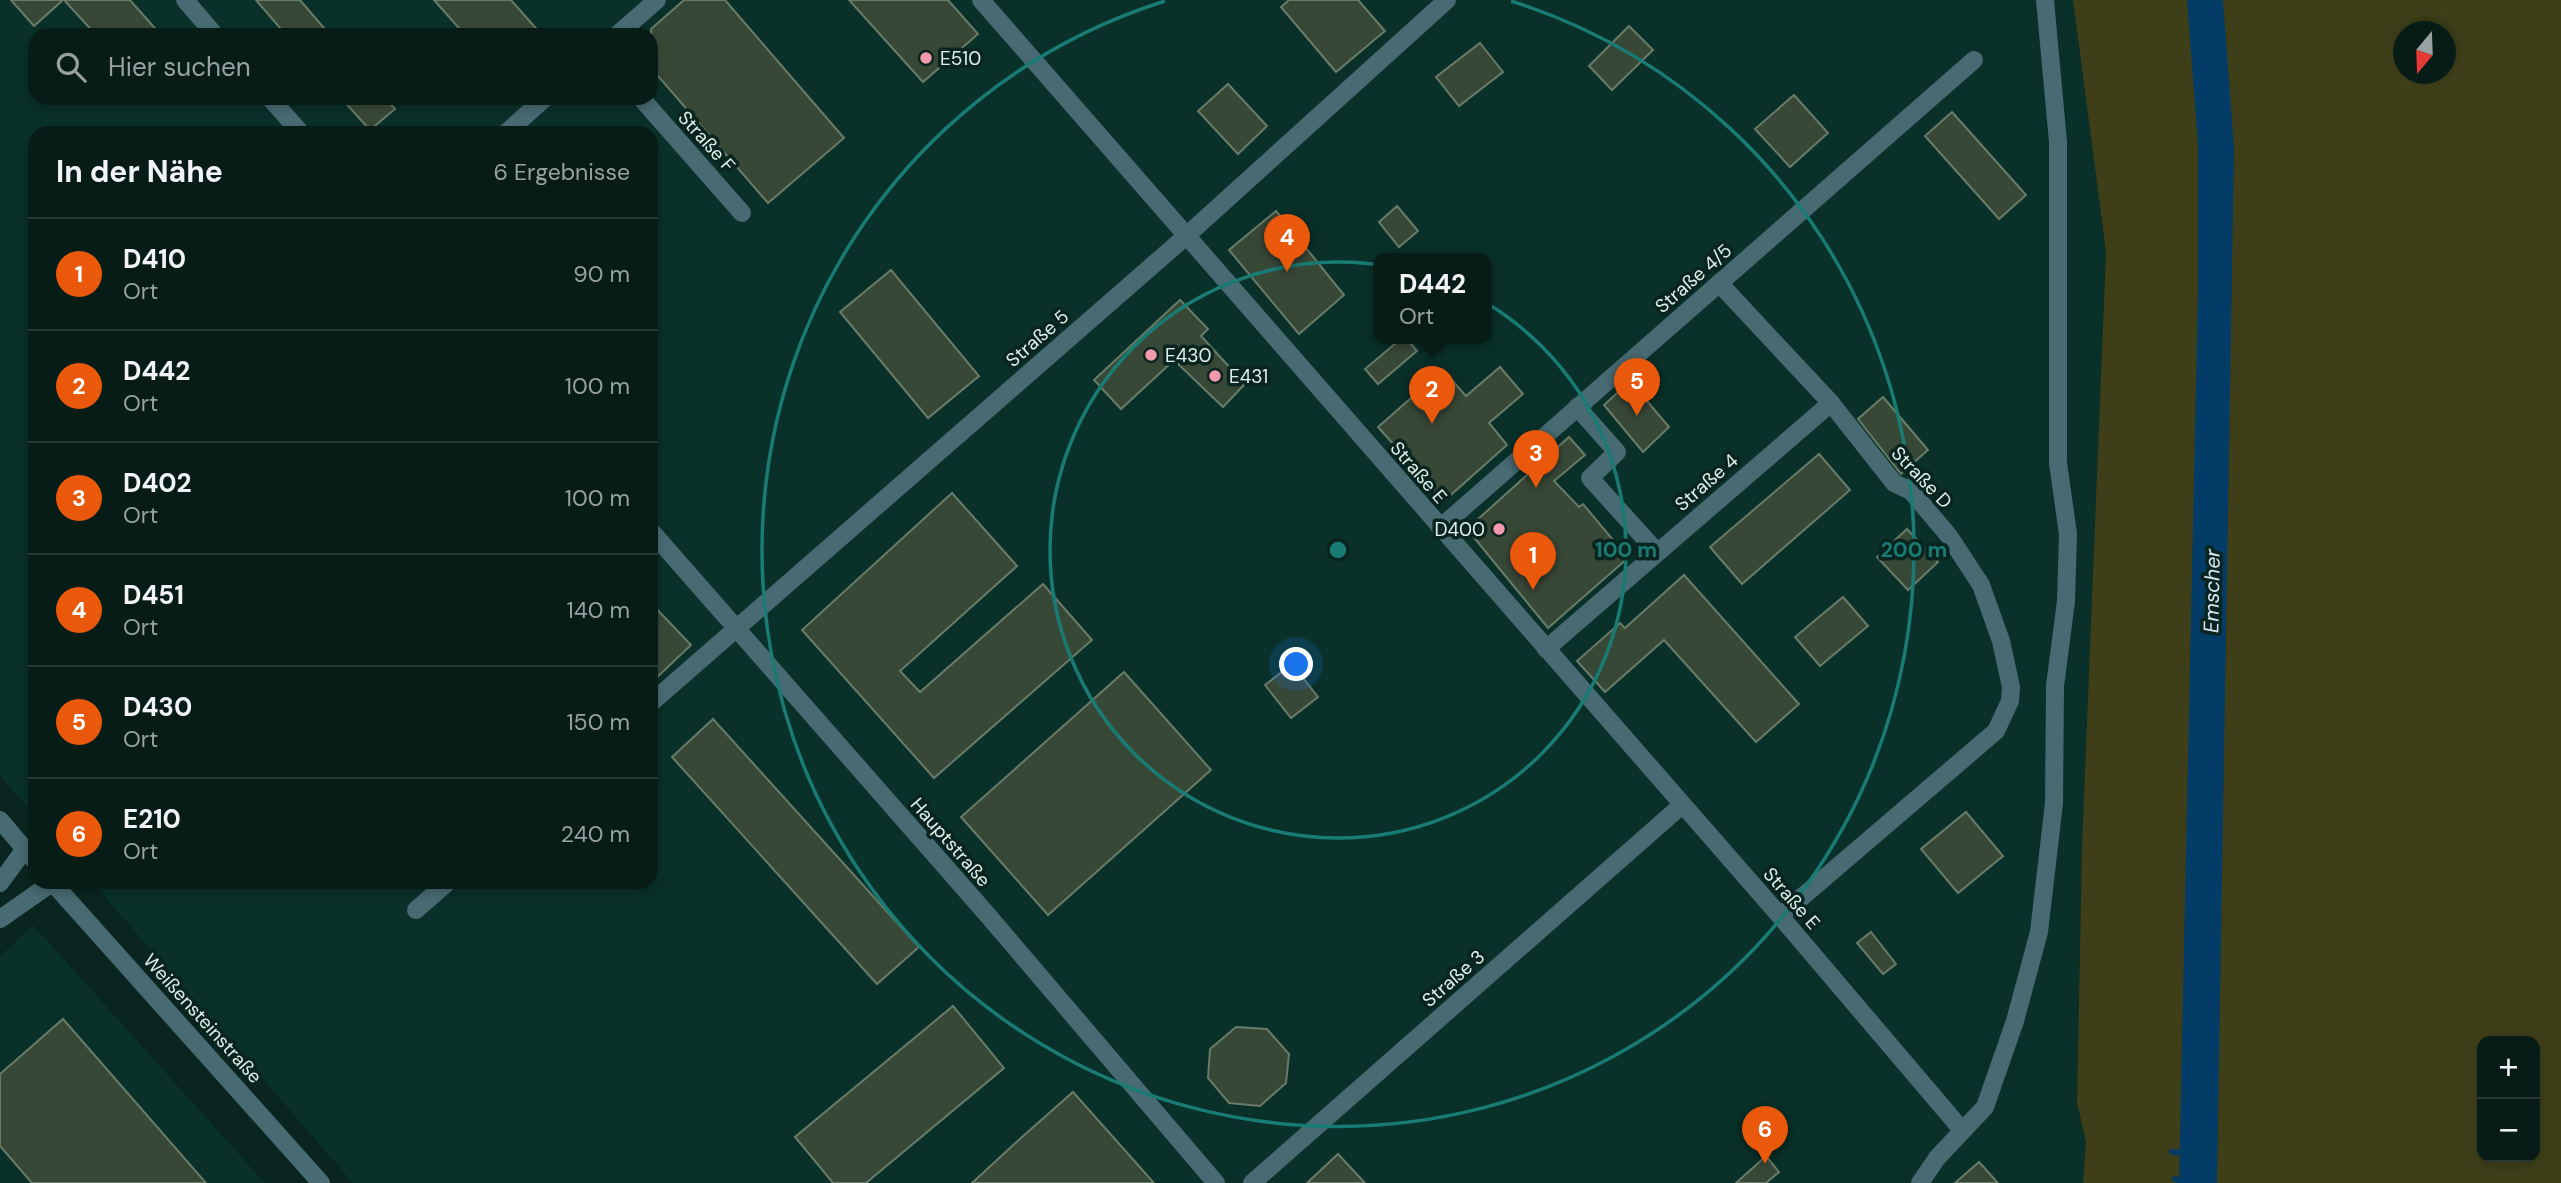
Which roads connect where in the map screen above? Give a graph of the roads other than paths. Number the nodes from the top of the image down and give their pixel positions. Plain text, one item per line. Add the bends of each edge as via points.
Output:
1 (185, 0) edge
2 (657, 0) edge
3 (981, 0) edge
4 (1447, 0) edge
5 (2045, 0) edge
6 (209, 28) edge
7 (625, 28) edge
8 (1974, 60) dead end
9 (276, 105) edge
10 (537, 105) edge
11 (647, 105) edge
12 (295, 126) edge
13 (514, 126) edge
14 (742, 213) dead end
15 (1185, 237) junction
16 (1720, 282) junction
17 (1831, 403) junction
18 (1577, 407) junction
19 (1440, 528) junction
20 (658, 539) edge
21 (1657, 552) junction
22 (736, 628) junction
23 (1546, 649) junction
24 (658, 697) edge
25 (1682, 805) junction
26 (0, 820) edge
27 (28, 853) edge
28 (28, 857) edge
29 (0, 883) edge
30 (43, 889) edge
31 (59, 889) edge
32 (440, 889) edge
33 (416, 910) dead end
34 (1780, 916) junction
35 (0, 919) edge
36 (1962, 1130) junction
37 (321, 1183) edge
38 (1216, 1183) edge
39 (1252, 1183) edge
40 (1920, 1183) edge

1 - 6 street
2 - 7 street
3 - 15 street, Straße E
4 - 15 street, Straße 5
5 - 36 street via 2058,142 2058,463 2068,534 2066,601 2055,686 2054,803 2039,932 2015,1021 1985,1107
8 - 16 street, Straße 4/5
9 - 12 street
10 - 13 street
11 - 14 street, Straße F
15 - 19 street, Straße E
15 - 22 street, Straße 5
16 - 17 street, Straße D
16 - 18 street, Straße 4/5
17 - 21 street, Straße 4
17 - 34 street, Straße D via 1894,482 1911,491 1949,536 1981,585 2001,641 2010,701 1996,731
18 - 19 street, Straße 4/5
18 - 21 street via 1617,453 1590,478
19 - 23 street, Straße E
20 - 22 street, Hauptstraße
21 - 23 street, Straße 4
22 - 24 street, Straße 5
22 - 38 street, Hauptstraße
23 - 25 street, Straße E
25 - 34 street, Straße E
25 - 39 street, Straße 3
26 - 27 street
28 - 29 street
30 - 35 street
31 - 37 street, Weißensteinstraße
32 - 33 street
34 - 36 street, Straße E
36 - 40 street

